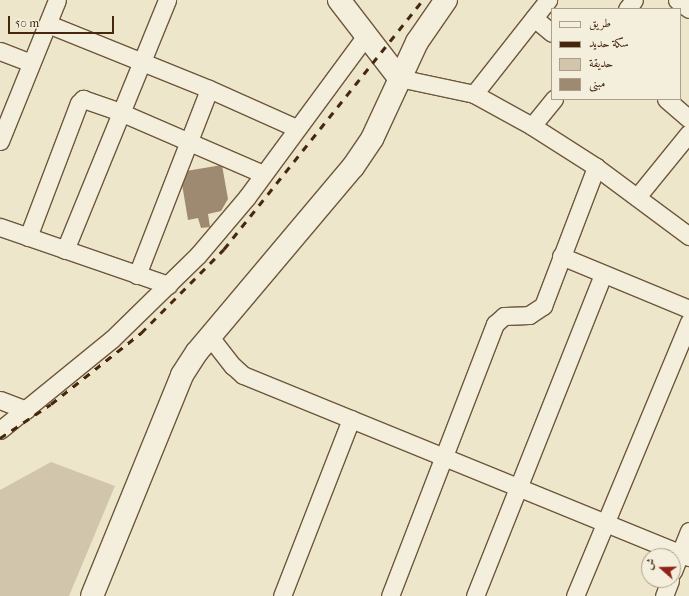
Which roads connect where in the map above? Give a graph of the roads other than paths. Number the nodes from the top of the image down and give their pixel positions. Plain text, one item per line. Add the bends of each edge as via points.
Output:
1 (57, 0) edge
2 (167, 0) edge
3 (339, 0) edge
4 (446, 0) edge
5 (548, 0) edge
6 (634, 0) edge
7 (678, 0) edge
8 (627, 8) edge
9 (689, 9) edge
10 (534, 18) junction
11 (48, 24) junction
12 (551, 32) edge
13 (365, 37) junction
14 (0, 51) edge
15 (141, 62) junction
16 (31, 63) junction
17 (399, 78) junction
18 (210, 89) junction
19 (474, 94) junction
20 (553, 100) edge
21 (667, 100) edge
22 (120, 112) junction
23 (689, 119) edge
24 (532, 126) junction
25 (296, 128) junction
26 (689, 133) edge
27 (0, 141) edge
28 (189, 143) junction
29 (596, 167) junction
30 (263, 174) junction
31 (637, 197) junction
32 (0, 227) edge
33 (689, 236) edge
34 (28, 237) junction
35 (65, 250) junction
36 (561, 256) junction
37 (137, 275) junction
38 (603, 275) junction
39 (168, 285) junction
40 (689, 309) edge
41 (689, 322) edge
42 (210, 337) junction
43 (0, 400) edge
44 (26, 410) junction
45 (351, 419) junction
46 (0, 430) edge
47 (443, 456) junction
48 (517, 487) junction
49 (606, 523) junction
50 (689, 531) edge
51 (684, 555) edge
52 (92, 596) edge
53 (282, 596) edge
54 (390, 596) edge
55 (475, 596) edge
56 (575, 596) edge

1 - 11 street
2 - 15 street
3 - 13 main road
4 - 17 main road via 417,42
5 - 10 street
6 - 8 street
7 - 9 street
10 - 12 street
10 - 19 street
11 - 15 street
11 - 16 street
13 - 17 main road
13 - 25 street
14 - 16 street
15 - 18 street
15 - 22 street
16 - 27 street
17 - 19 street
17 - 42 main road via 372,139 353,167
18 - 25 street
18 - 28 street
19 - 24 street
20 - 24 street
21 - 23 street
22 - 28 street
22 - 34 street via 87,99 78,104
22 - 35 street
24 - 29 street
25 - 30 street
26 - 31 street
28 - 30 street
28 - 37 street
29 - 31 street
29 - 36 street
30 - 39 street via 220,231
31 - 33 street
32 - 34 street
34 - 35 street
35 - 37 street
36 - 38 street
36 - 47 street via 543,306 529,315 504,316 495,324
37 - 39 street
38 - 40 street
38 - 48 street
39 - 44 street via 112,339
41 - 49 street
42 - 45 street via 243,375
42 - 52 main road via 182,375 171,399
43 - 44 street
44 - 46 street
45 - 47 street
45 - 53 street
47 - 48 street
47 - 54 street
48 - 49 street
48 - 55 street
49 - 51 street
49 - 56 street
50 - 51 street

